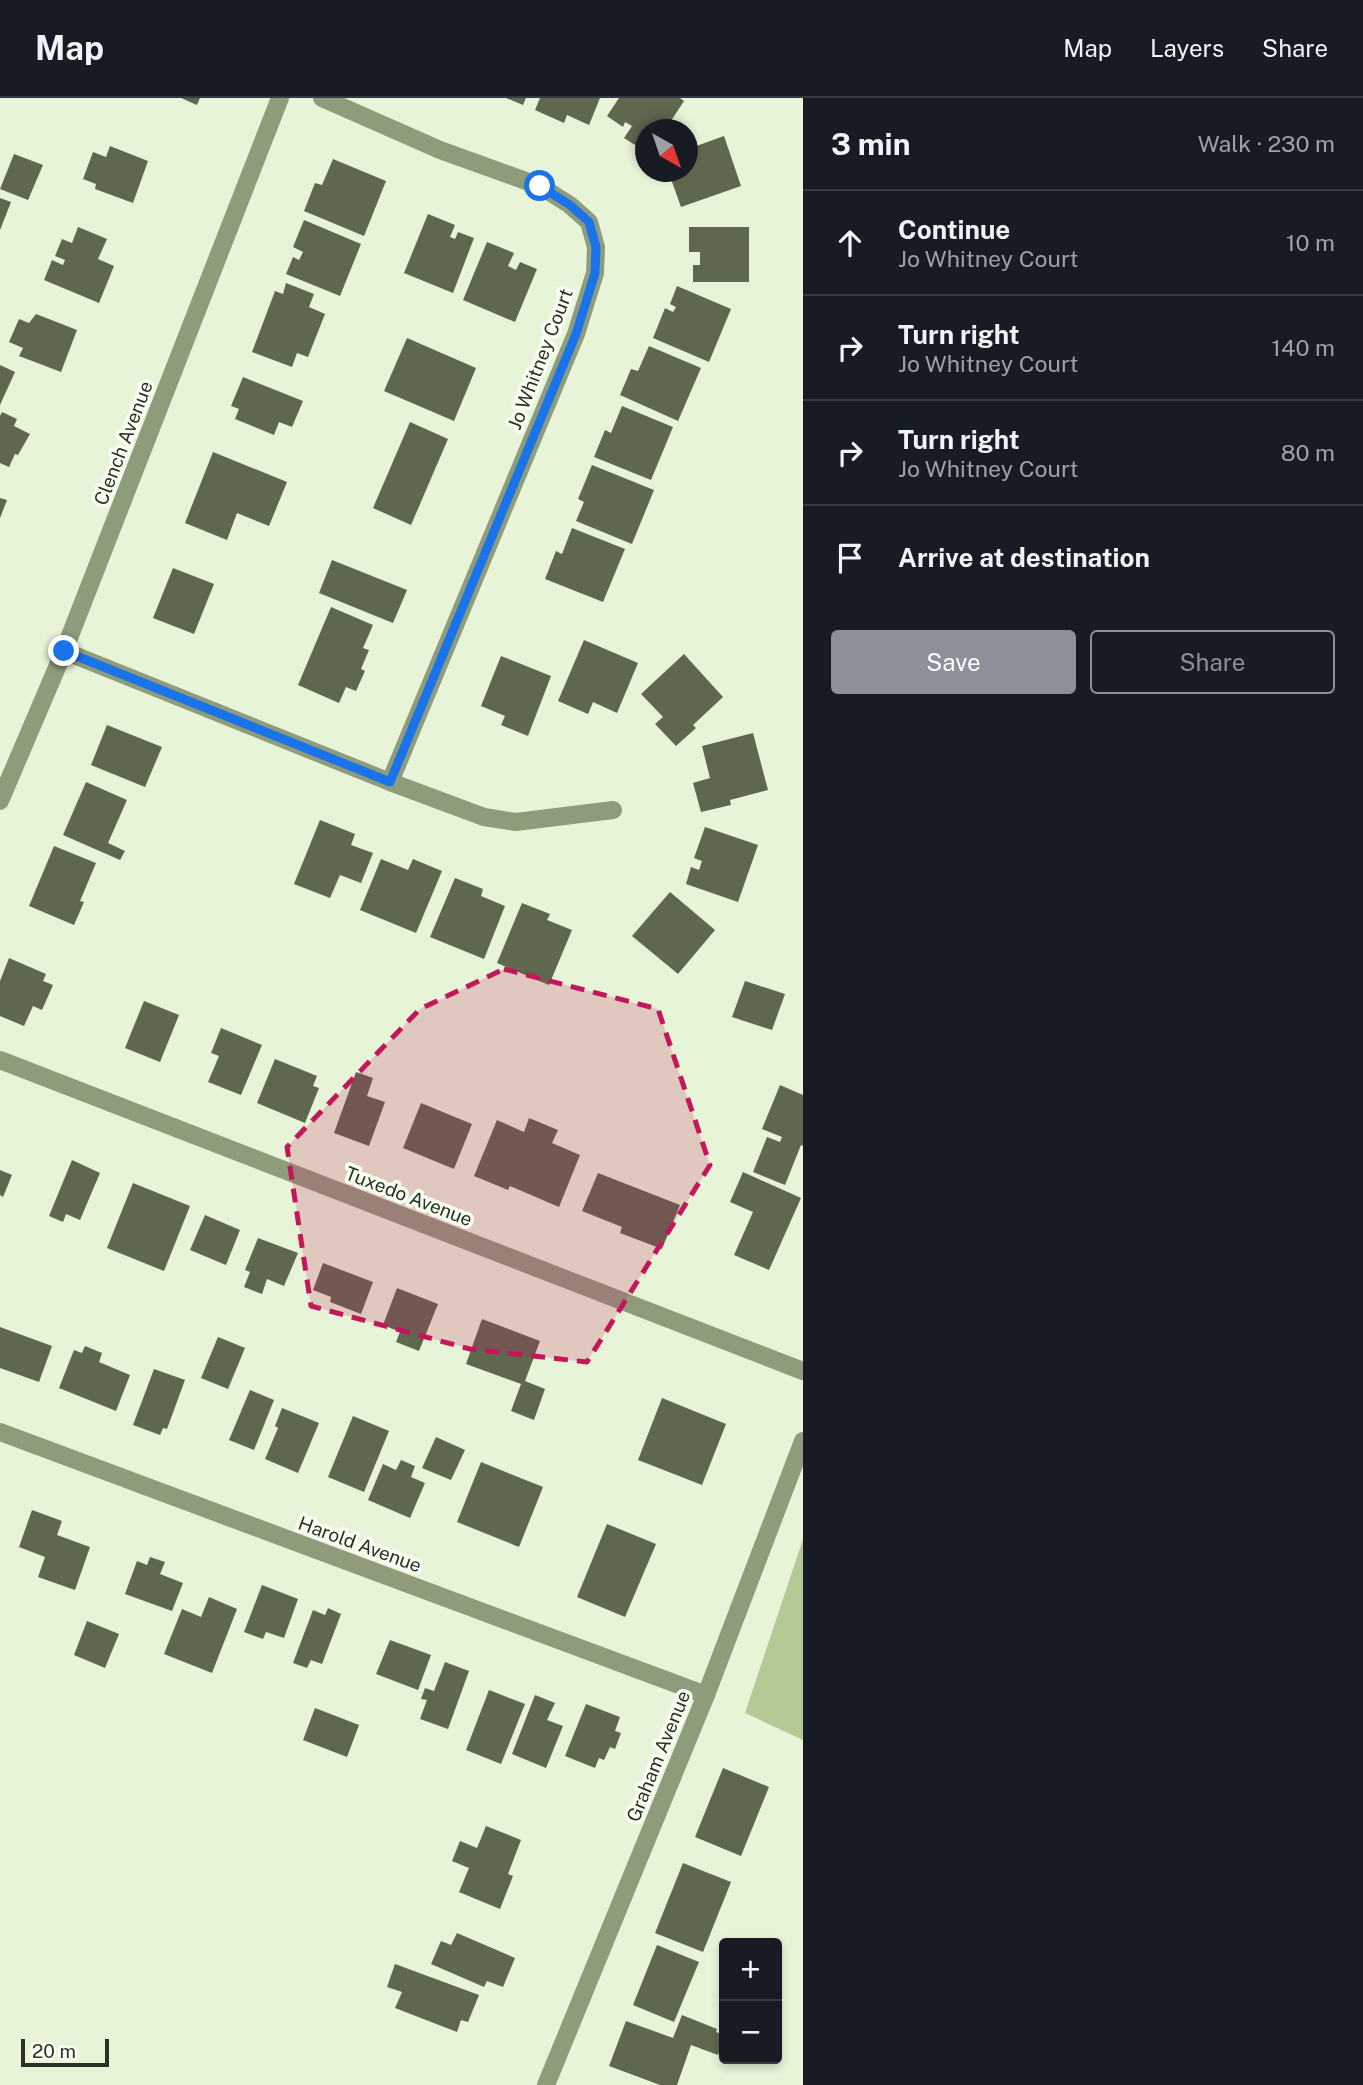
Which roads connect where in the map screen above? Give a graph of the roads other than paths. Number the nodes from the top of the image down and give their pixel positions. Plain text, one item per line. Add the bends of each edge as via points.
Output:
1 (279, 98) edge
2 (323, 98) edge
3 (64, 651) junction
4 (390, 782) junction
5 (0, 800) edge
6 (613, 810) dead end
7 (0, 1060) edge
8 (803, 1371) edge
9 (0, 1432) edge
10 (803, 1441) edge
11 (706, 1695) junction
12 (545, 2085) edge

1 - 3 street, Clench Avenue
2 - 4 street, Jo Whitney Court via 440,150 540,186 589,222 596,247 595,273 576,334
3 - 4 street
3 - 5 street, Clench Avenue
4 - 6 street via 484,817 516,822
7 - 8 street, Tuxedo Avenue
9 - 11 street, Harold Avenue
10 - 11 street, Graham Avenue
11 - 12 street, Graham Avenue

